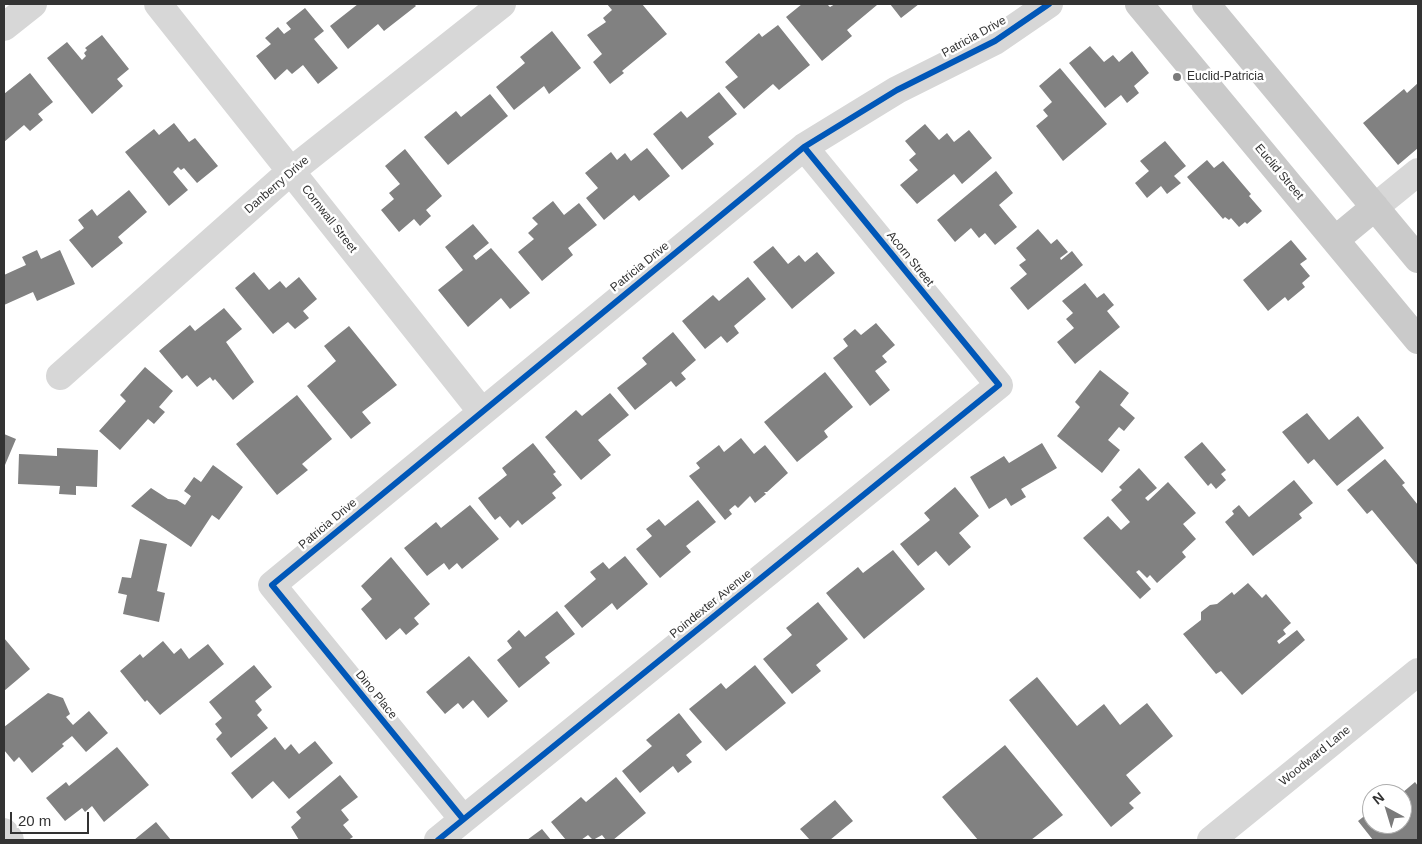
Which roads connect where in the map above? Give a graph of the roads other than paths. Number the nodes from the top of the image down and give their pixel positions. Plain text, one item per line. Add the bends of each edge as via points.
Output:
1 (32, 4) edge
2 (158, 4) edge
3 (502, 4) edge
4 (1049, 4) edge
5 (1139, 4) edge
6 (1206, 4) edge
7 (4, 27) edge
8 (804, 147) junction
9 (291, 171) junction
10 (1418, 172) edge
11 (1375, 207) junction
12 (1335, 240) junction
13 (1416, 251) edge
14 (1418, 340) edge
15 (60, 376) dead end
16 (999, 385) joint
17 (482, 412) junction
18 (272, 585) joint
19 (1418, 672) edge
20 (463, 819) junction
21 (4, 832) edge
22 (10, 840) edge
23 (438, 840) edge
24 (1211, 840) edge

1 - 7 street
2 - 9 street, Cornwall Street
3 - 9 street, Danberry Drive
4 - 8 street, Patricia Drive via 995,41 897,90
5 - 12 main road, Euclid Street
6 - 11 main road
8 - 16 street, Acorn Street
8 - 17 street, Patricia Drive
9 - 15 street, Danberry Drive
9 - 17 street, Cornwall Street
10 - 11 street
11 - 12 main road
11 - 13 main road
12 - 14 main road, Euclid Street
16 - 20 street, Poindexter Avenue
17 - 18 street, Patricia Drive
18 - 20 street, Dino Place
19 - 24 street, Woodward Lane
20 - 23 street, Poindexter Avenue
21 - 22 street

